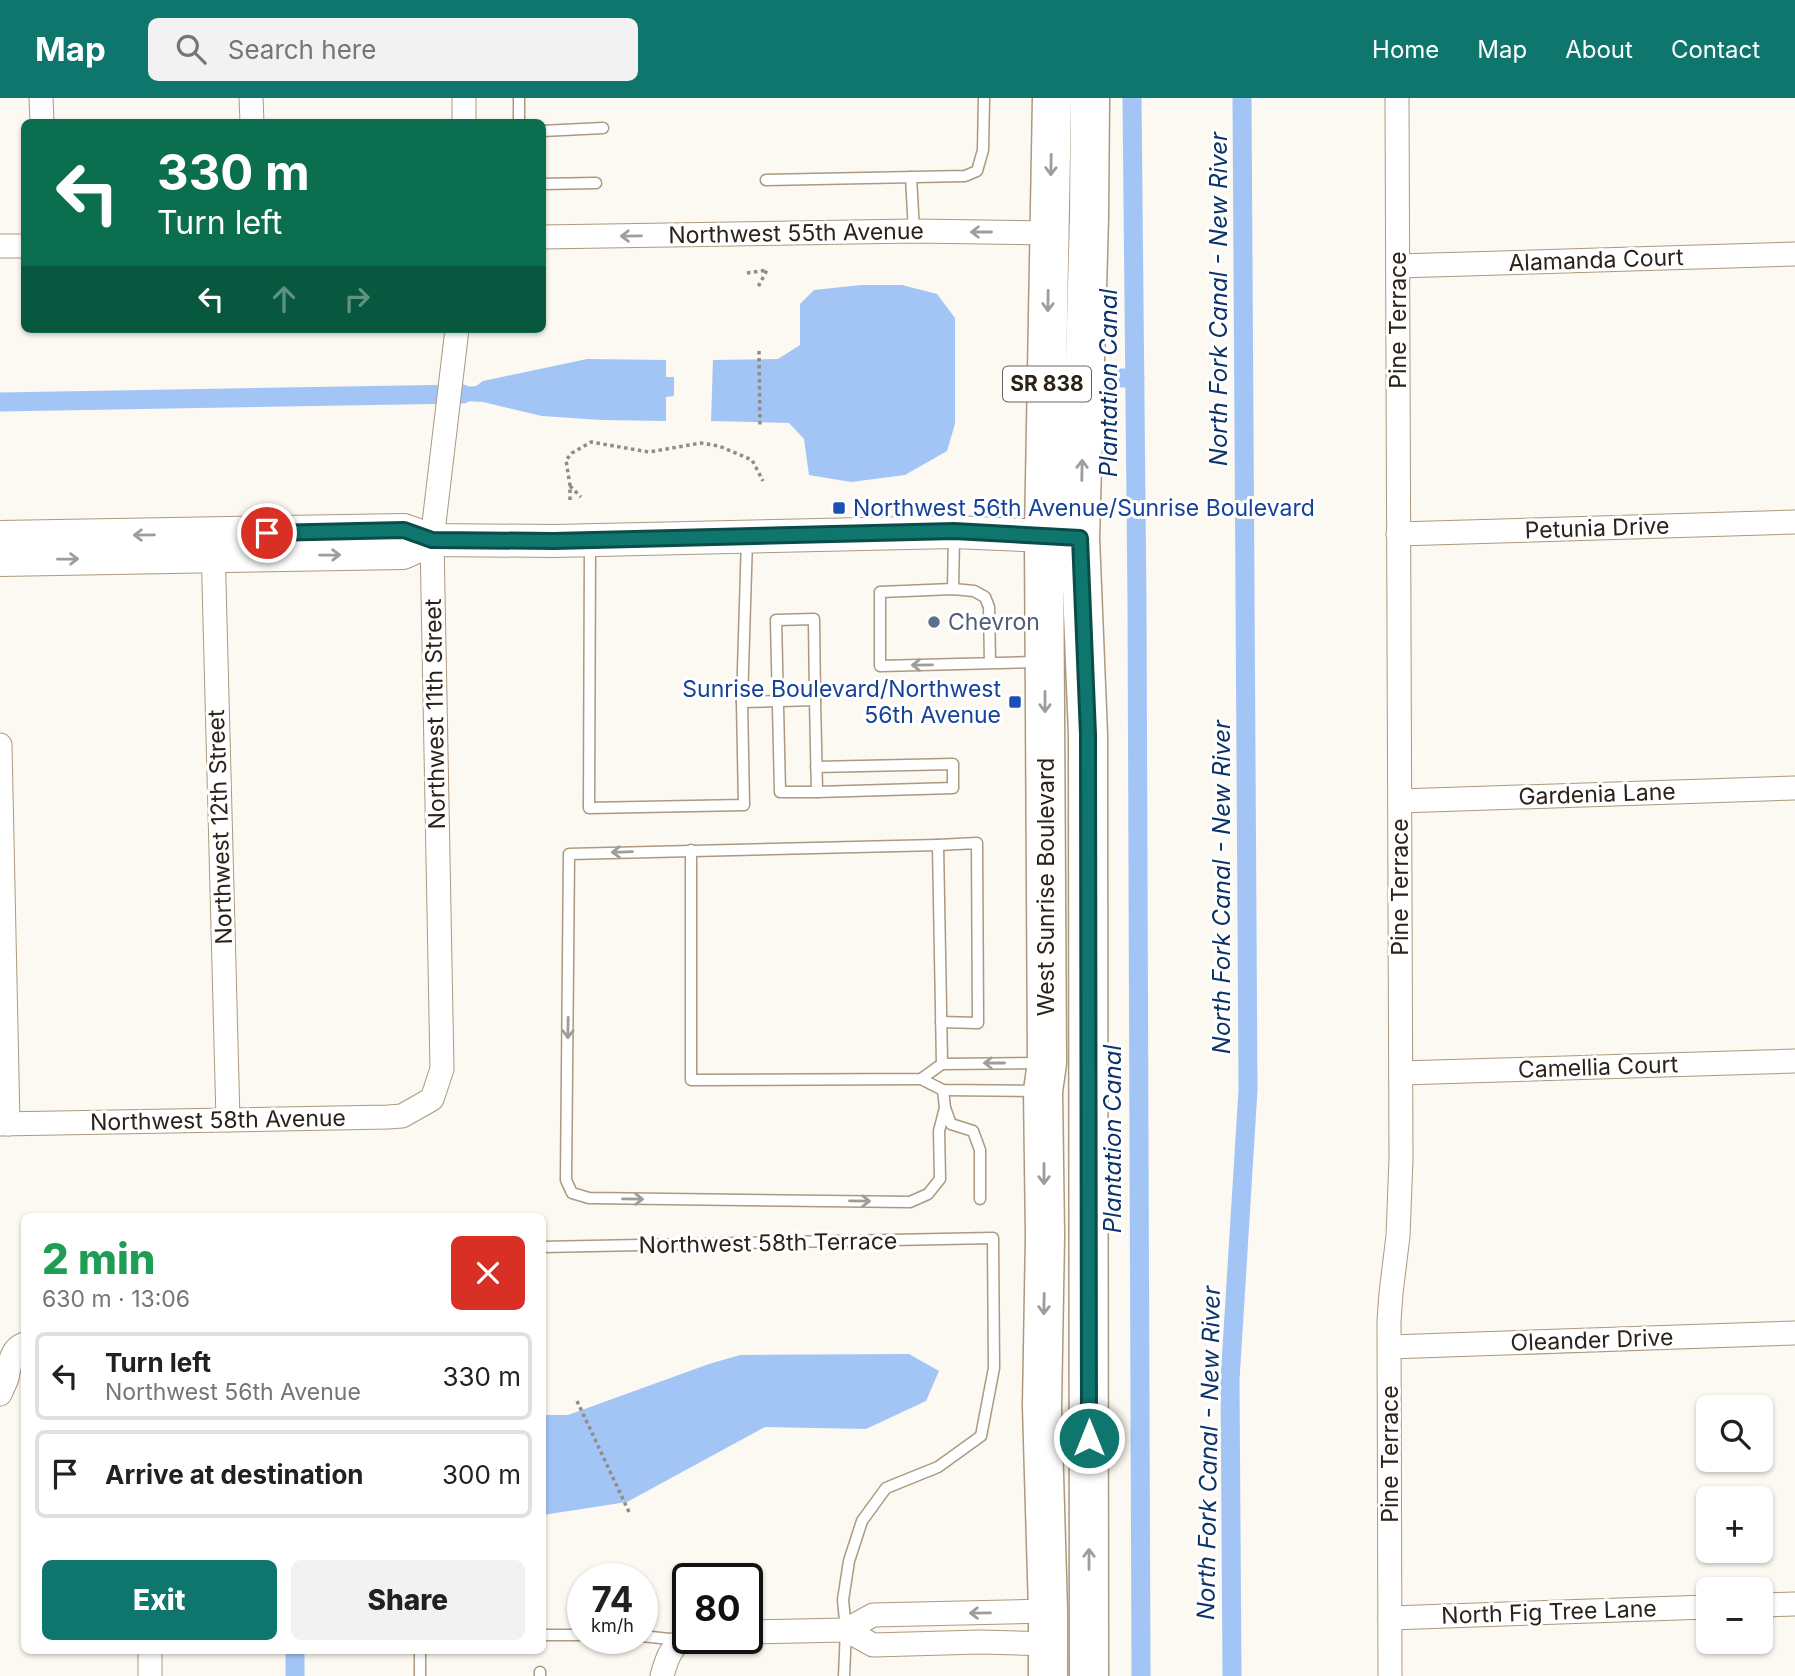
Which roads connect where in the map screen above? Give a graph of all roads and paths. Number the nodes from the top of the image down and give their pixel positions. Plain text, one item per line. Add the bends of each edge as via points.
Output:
1 (41, 98) edge
2 (251, 98) edge
3 (464, 98) edge
4 (519, 98) edge
5 (984, 98) edge
6 (1052, 98) edge
7 (1090, 98) edge
8 (1111, 98) edge
9 (1397, 98) edge
10 (42, 119) edge
11 (252, 119) edge
12 (464, 119) edge
13 (519, 119) edge
14 (603, 128) dead end
15 (546, 131) edge
16 (911, 177) junction
17 (766, 180) dead end
18 (596, 183) dead end
19 (546, 184) edge
20 (1089, 217) junction
21 (914, 231) junction
22 (1049, 233) junction
23 (546, 237) edge
24 (0, 246) edge
25 (21, 246) edge
26 (1795, 254) edge
27 (1398, 267) junction
28 (747, 273) dead end
29 (758, 287) dead end
30 (456, 333) edge
31 (759, 351) dead end
32 (760, 428) dead end
33 (764, 481) dead end
34 (570, 486) junction
35 (581, 496) dead end
36 (570, 499) dead end
37 (1795, 522) edge
38 (954, 531) junction
39 (1398, 534) junction
40 (747, 536) junction
41 (0, 537) edge
42 (1062, 537) junction
43 (432, 540) junction
44 (590, 540) junction
45 (213, 545) junction
46 (0, 561) edge
47 (953, 589) junction
48 (1045, 662) junction
49 (990, 663) junction
50 (815, 699) junction
51 (777, 701) junction
52 (742, 702) junction
53 (0, 745) edge
54 (816, 767) junction
55 (1795, 788) edge
56 (817, 792) junction
57 (1400, 801) junction
58 (938, 845) junction
59 (691, 850) junction
60 (941, 1022) junction
61 (1795, 1060) edge
62 (942, 1064) junction
63 (1401, 1073) junction
64 (1045, 1077) junction
65 (921, 1079) junction
66 (943, 1090) junction
67 (432, 1099) joint
68 (945, 1108) junction
69 (228, 1120) junction
70 (4, 1124) edge
71 (980, 1199) dead end
72 (1090, 1199) junction
73 (546, 1247) edge
74 (1795, 1333) edge
75 (21, 1344) edge
76 (1390, 1347) junction
77 (8, 1386) edge
78 (577, 1401) dead end
79 (1042, 1406) junction
80 (629, 1512) dead end
81 (1089, 1604) junction
82 (1795, 1604) edge
83 (1773, 1605) edge
84 (1696, 1607) edge
85 (1390, 1618) junction
86 (846, 1630) junction
87 (763, 1632) edge
88 (546, 1635) edge
89 (567, 1635) edge
90 (1048, 1644) edge
91 (672, 1651) edge
92 (150, 1654) edge
93 (420, 1654) edge
94 (150, 1676) edge
95 (420, 1676) edge
96 (662, 1676) edge
97 (844, 1676) edge
98 (1068, 1676) edge
99 (1089, 1676) edge
100 (1390, 1676) edge

1 - 10 street
2 - 11 street
3 - 12 street
4 - 13 lane
5 - 16 lane via 984,150 977,171 965,176
6 -> 22 highway, West Sunrise Boulevard / SR 838
7 - 20 highway, West Sunrise Boulevard / SR 838
8 - 20 highway via 1110,136
9 - 27 street, Pine Terrace
14 - 15 lane
16 - 17 lane
16 - 21 lane
18 - 19 lane
42 -> 20 highway, West Sunrise Boulevard / SR 838
22 -> 21 street, Northwest 55th Avenue
21 -> 23 street, Northwest 55th Avenue
22 -> 42 highway, West Sunrise Boulevard / SR 838
24 - 25 street
26 - 27 street, Alamanda Court
27 - 39 street, Pine Terrace
28 - 29 path via 767,270
30 - 43 street, Northwest 11th Street
31 - 32 path
33 - 34 path via 752,460 719,446 701,443 649,453 591,442 566,460
34 - 35 path
34 - 36 path
37 - 39 street, Petunia Drive
38 - 40 street
38 - 42 street
38 - 47 lane
39 - 57 street, Pine Terrace
40 - 44 street
40 - 52 lane
45 -> 41 street
42 - 48 highway, West Sunrise Boulevard / SR 838
42 - 72 highway, West Sunrise Boulevard / SR 838 via 1088,735
43 - 44 street
43 - 45 street via 404,530
43 - 67 street, Northwest 11th Street via 442,1069
44 - 52 lane via 589,808 744,804
46 -> 45 street
45 - 69 street, Northwest 12th Street
47 - 49 lane via 985,597
49 -> 47 lane via 880,666 880,592
48 - 49 lane
48 -> 64 highway, West Sunrise Boulevard / SR 838
50 - 51 lane
50 - 51 lane via 814,619 776,620
50 - 54 lane
51 - 52 lane
51 - 56 lane via 780,792
53 - 70 street
54 - 56 lane
54 - 56 lane via 953,764 953,788
55 - 57 street, Gardenia Lane
57 - 63 street, Pine Terrace
58 - 59 lane
58 - 60 lane
58 - 60 lane via 976,843 978,1023
59 - 65 lane via 691,1080
59 -> 68 lane via 569,854 566,1180 572,1193 589,1198 911,1202 928,1194 940,1179 939,1131
60 - 62 lane
61 - 63 street, Camellia Court
64 -> 62 lane
62 - 65 lane
63 - 76 street, Pine Terrace via 1400,1209
64 - 66 lane
64 - 72 highway via 1062,1087 1063,1125
64 -> 79 highway, West Sunrise Boulevard / SR 838
65 - 66 lane
66 - 68 lane
67 - 69 street, Northwest 58th Avenue via 402,1116
68 - 71 lane via 951,1124 973,1131 981,1150
69 - 70 street, Northwest 58th Avenue
81 -> 72 highway, West Sunrise Boulevard / SR 838
73 - 86 lane, Northwest 58th Terrace via 993,1238 994,1368 981,1436 938,1467 886,1489 862,1521 843,1600
74 - 76 street, Oleander Drive
75 - 77 street via 11,1357
76 - 85 street, Pine Terrace
78 - 80 path
79 - 81 highway via 1060,1442 1062,1582 1066,1590
79 - 90 highway, West Sunrise Boulevard / SR 838
81 - 99 highway, West Sunrise Boulevard / SR 838
82 - 83 street
84 - 85 street, North Fig Tree Lane
85 - 100 street, Pine Terrace
86 - 87 street
86 - 90 street via 873,1645
90 -> 86 street via 873,1615
86 - 97 lane
88 - 89 lane
90 - 98 highway via 1068,1640
91 - 96 street
92 - 94 street
93 - 95 lane

